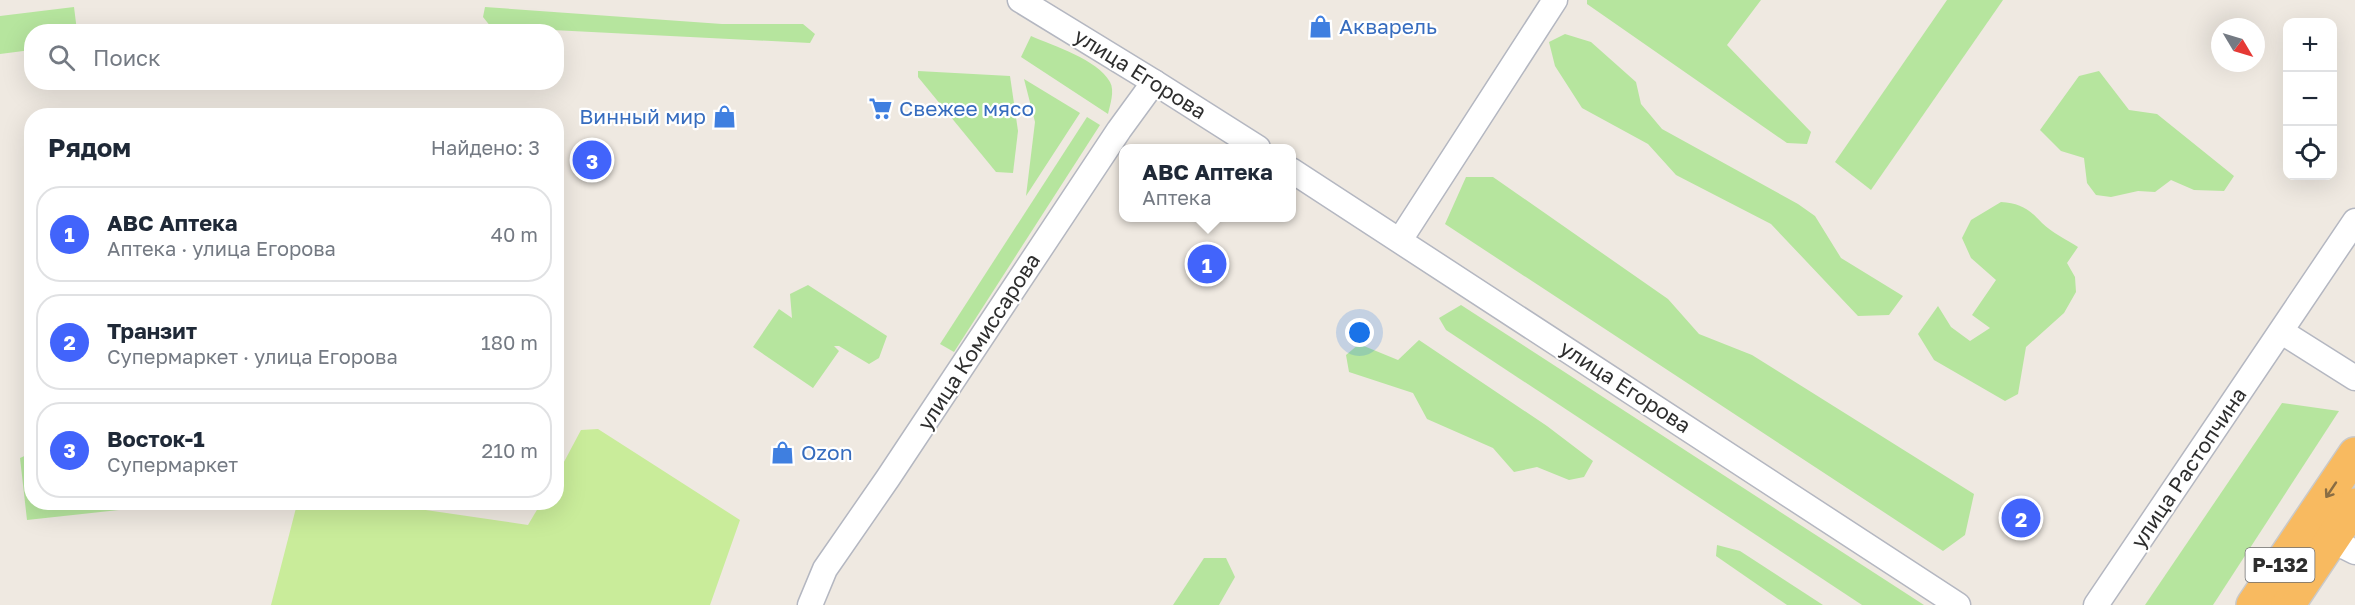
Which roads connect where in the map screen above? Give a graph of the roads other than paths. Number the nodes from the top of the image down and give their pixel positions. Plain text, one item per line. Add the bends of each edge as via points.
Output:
1 (1020, 0) edge
2 (1555, 0) edge
3 (1154, 82) junction
4 (1252, 144) edge
5 (1296, 173) edge
6 (2355, 221) edge
7 (1400, 240) junction
8 (2282, 332) junction
9 (2355, 378) edge
10 (2355, 454) edge
11 (2355, 505) edge
12 (2343, 546) edge
13 (810, 605) edge
14 (1958, 605) edge
15 (2097, 605) edge
16 (2253, 605) edge
17 (2288, 605) edge

1 - 3 street, улица Егорова
2 - 7 street
3 - 4 street, улица Егорова
3 - 13 street, улица Комиссарова via 825,569
5 - 7 street, улица Егорова
6 - 8 street, улица Растопчина
7 - 14 street, улица Егорова
8 - 9 street
8 - 15 street, улица Растопчина
10 -> 16 highway, Р-132
11 - 12 highway, Р-132
12 - 17 highway, Р-132

